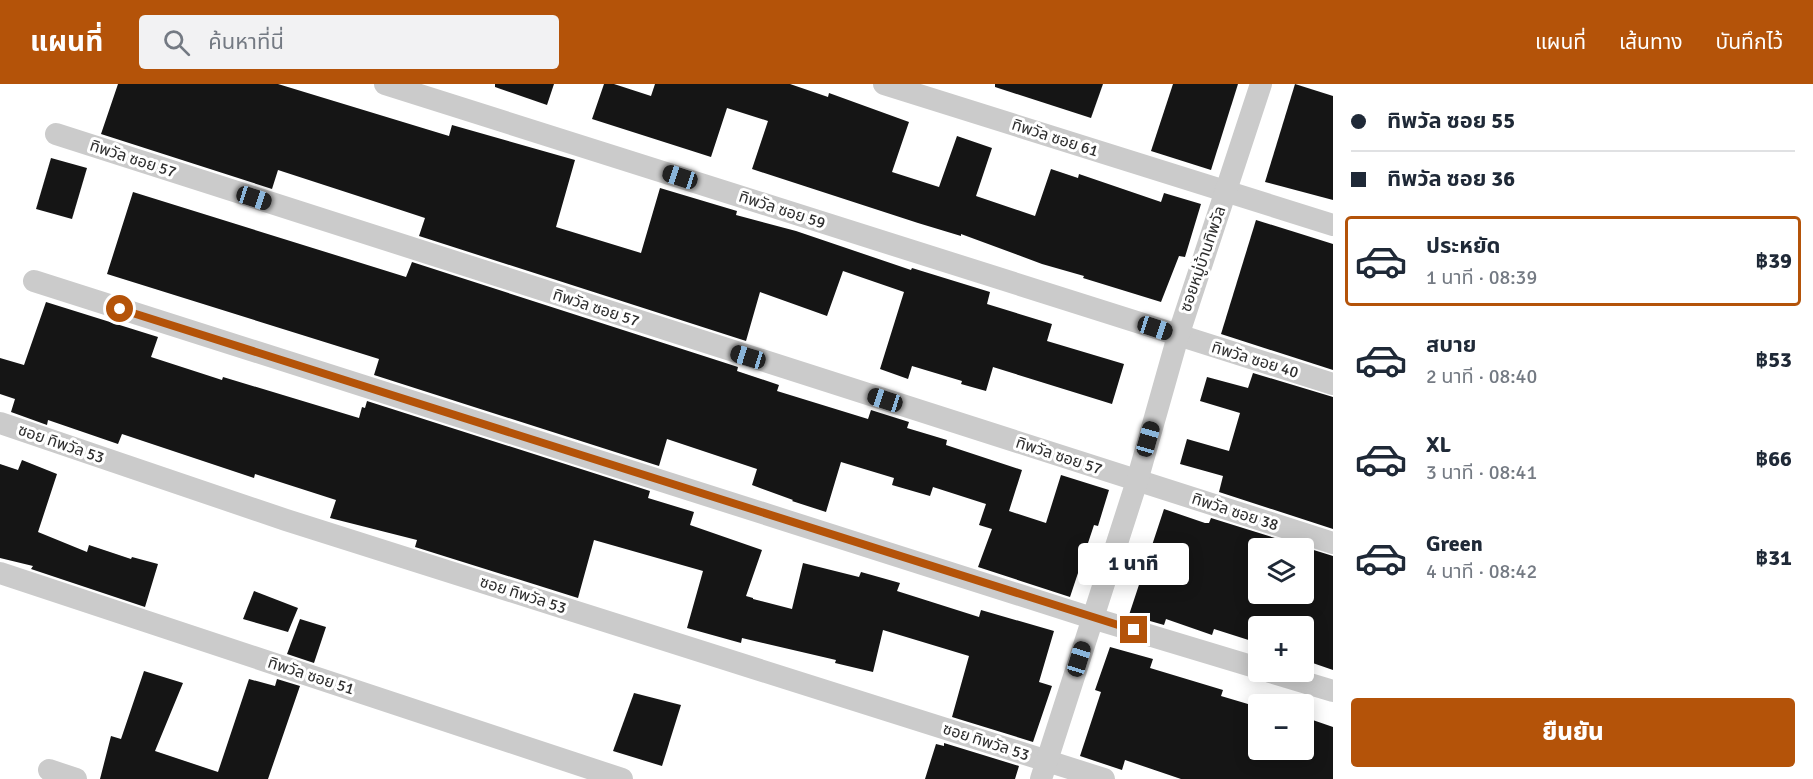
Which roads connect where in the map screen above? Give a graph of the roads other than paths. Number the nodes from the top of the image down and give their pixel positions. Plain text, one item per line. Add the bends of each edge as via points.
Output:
1 (386, 84) edge
2 (884, 84) edge
3 (1261, 84) edge
4 (56, 134) dead end
5 (1226, 193) junction
6 (1333, 225) edge
7 (34, 281) dead end
8 (1178, 336) junction
9 (1333, 384) edge
10 (0, 423) edge
11 (1137, 481) junction
12 (1333, 543) edge
13 (0, 573) edge
14 (1092, 618) junction
15 (1248, 665) edge
16 (1303, 682) edge
17 (1333, 691) edge
18 (49, 770) dead end
19 (1044, 770) edge
20 (76, 779) edge
21 (622, 779) edge
22 (1104, 779) edge

1 - 8 street, ทิพวัล ซอย 59
2 - 5 street, ทิพวัล ซอย 61
3 - 5 street, ซอยหมู่บ้านทิพวัล
4 - 11 street, ทิพวัล ซอย 57
5 - 6 street, ทิพวัล ซอย 61
5 - 8 street, ซอยหมู่บ้านทิพวัล
7 - 14 street
8 - 9 street, ทิพวัล ซอย 40
8 - 11 street, ซอยหมู่บ้านทิพวัล
10 - 19 street, ซอย ทิพวัล 53
11 - 12 street, ทิพวัล ซอย 38
11 - 14 street, ซอยหมู่บ้านทิพวัล
13 - 21 street, ทิพวัล ซอย 51
14 - 15 street
14 - 19 street, ซอยหมู่บ้านทิพวัล
16 - 17 street
18 - 20 street
19 - 22 street, ซอย ทิพวัล 53

